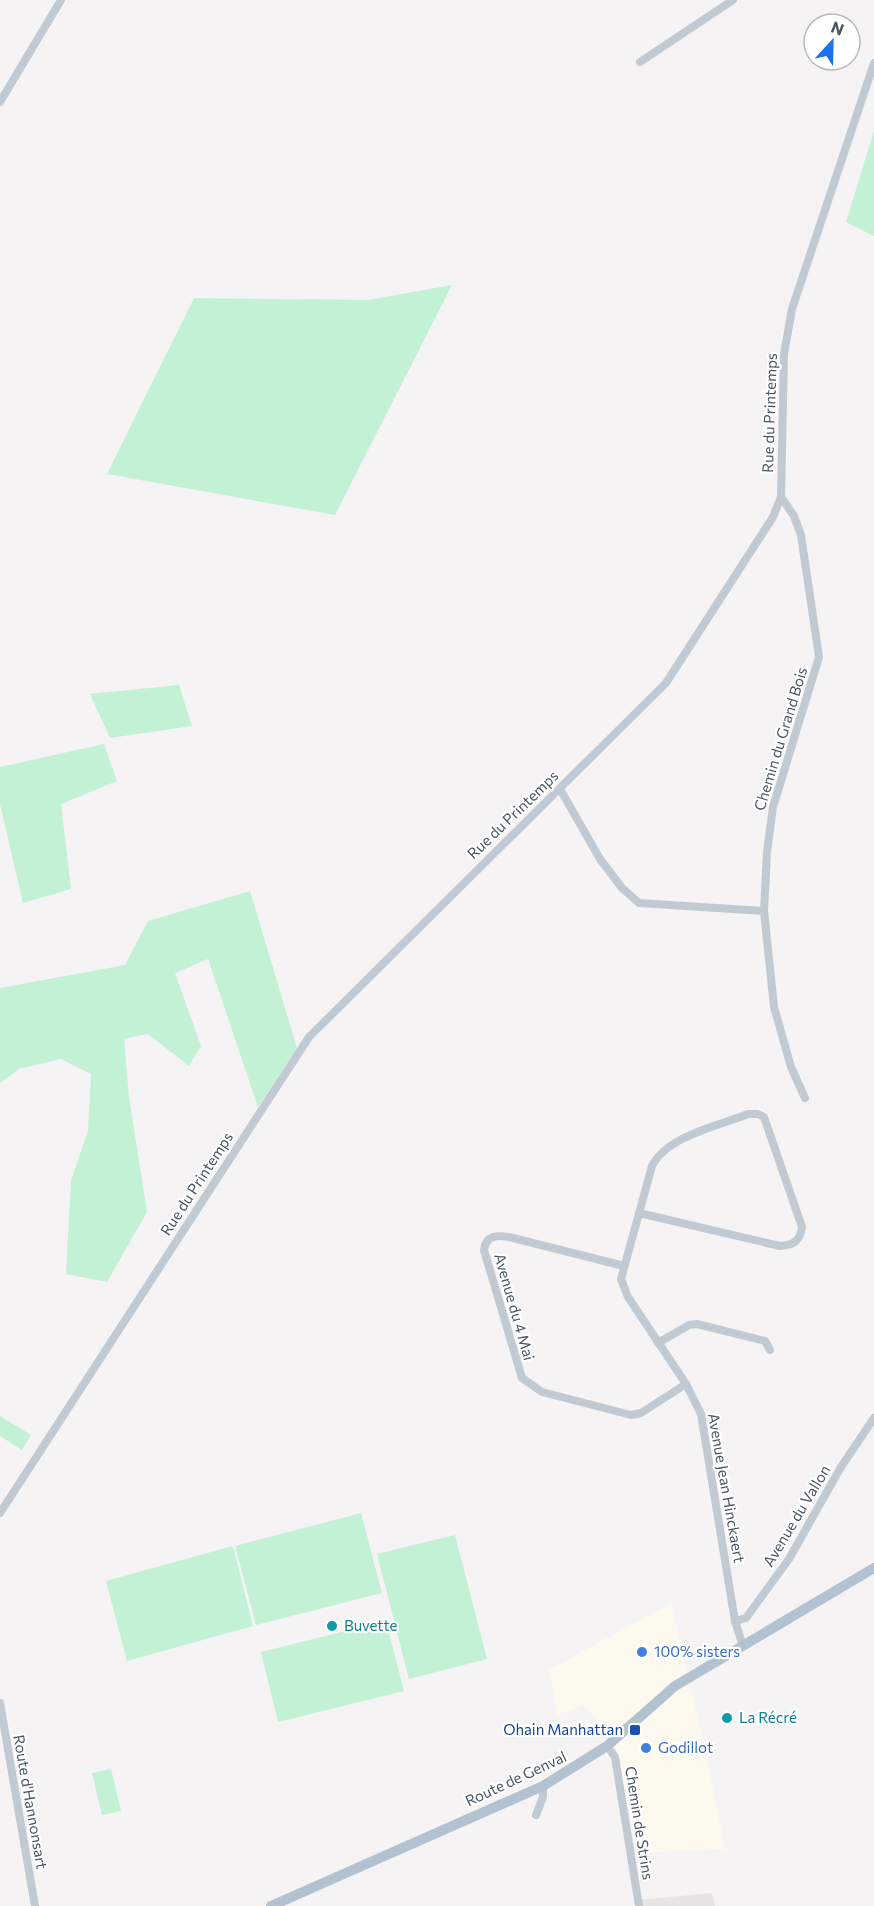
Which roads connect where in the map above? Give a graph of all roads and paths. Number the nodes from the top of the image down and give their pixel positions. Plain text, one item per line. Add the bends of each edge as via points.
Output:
1 (61, 0) edge
2 (733, 0) edge
3 (640, 62) dead end
4 (874, 63) edge
5 (0, 102) edge
6 (781, 497) junction
7 (560, 789) junction
8 (764, 911) junction
9 (805, 1098) dead end
10 (639, 1213) junction
11 (624, 1266) junction
12 (658, 1343) junction
13 (770, 1350) dead end
14 (686, 1384) junction
15 (874, 1418) edge
16 (0, 1513) edge
17 (874, 1568) edge
18 (735, 1621) junction
19 (743, 1646) junction
20 (0, 1703) edge
21 (607, 1746) junction
22 (543, 1786) junction
23 (536, 1815) dead end
24 (35, 1906) edge
25 (271, 1906) edge
26 (639, 1906) edge

1 - 5 street
2 - 3 street
4 - 6 street, Rue du Printemps via 792,309 784,354
6 - 7 street, Rue du Printemps via 774,517 671,676
6 - 8 street, Chemin du Grand Bois via 801,535 819,657 773,807
7 - 8 street via 600,859 639,903
7 - 16 street, Rue du Printemps via 309,1037
8 - 9 street, Chemin du Grand Bois via 774,1007 791,1067
10 - 10 street, Avenue Jean Hinckaert via 780,1246 796,1242 801,1236 802,1227 768,1124 758,1114 748,1114 666,1148 652,1166
10 - 11 street, Avenue Jean Hinckaert
11 - 12 street, Avenue Jean Hinckaert via 623,1286
11 - 14 street, Avenue du 4 Mai via 509,1237 488,1239 484,1250 522,1378 542,1392 631,1415 641,1413
12 - 13 street via 689,1325 704,1324 765,1341
12 - 14 street, Avenue Jean Hinckaert
14 - 18 street, Avenue Jean Hinckaert via 701,1414
15 - 18 street, Avenue du Vallon via 789,1558 746,1618
17 - 19 main road, Route de Genval
18 - 19 street, Avenue Jean Hinckaert
19 - 21 main road, Route de Genval via 675,1686
20 - 24 street, Route d'Hannonsart
21 - 22 main road, Route de Genval
21 - 26 street, Chemin de Strins via 615,1757
22 - 23 street
22 - 25 main road, Route de Genval

